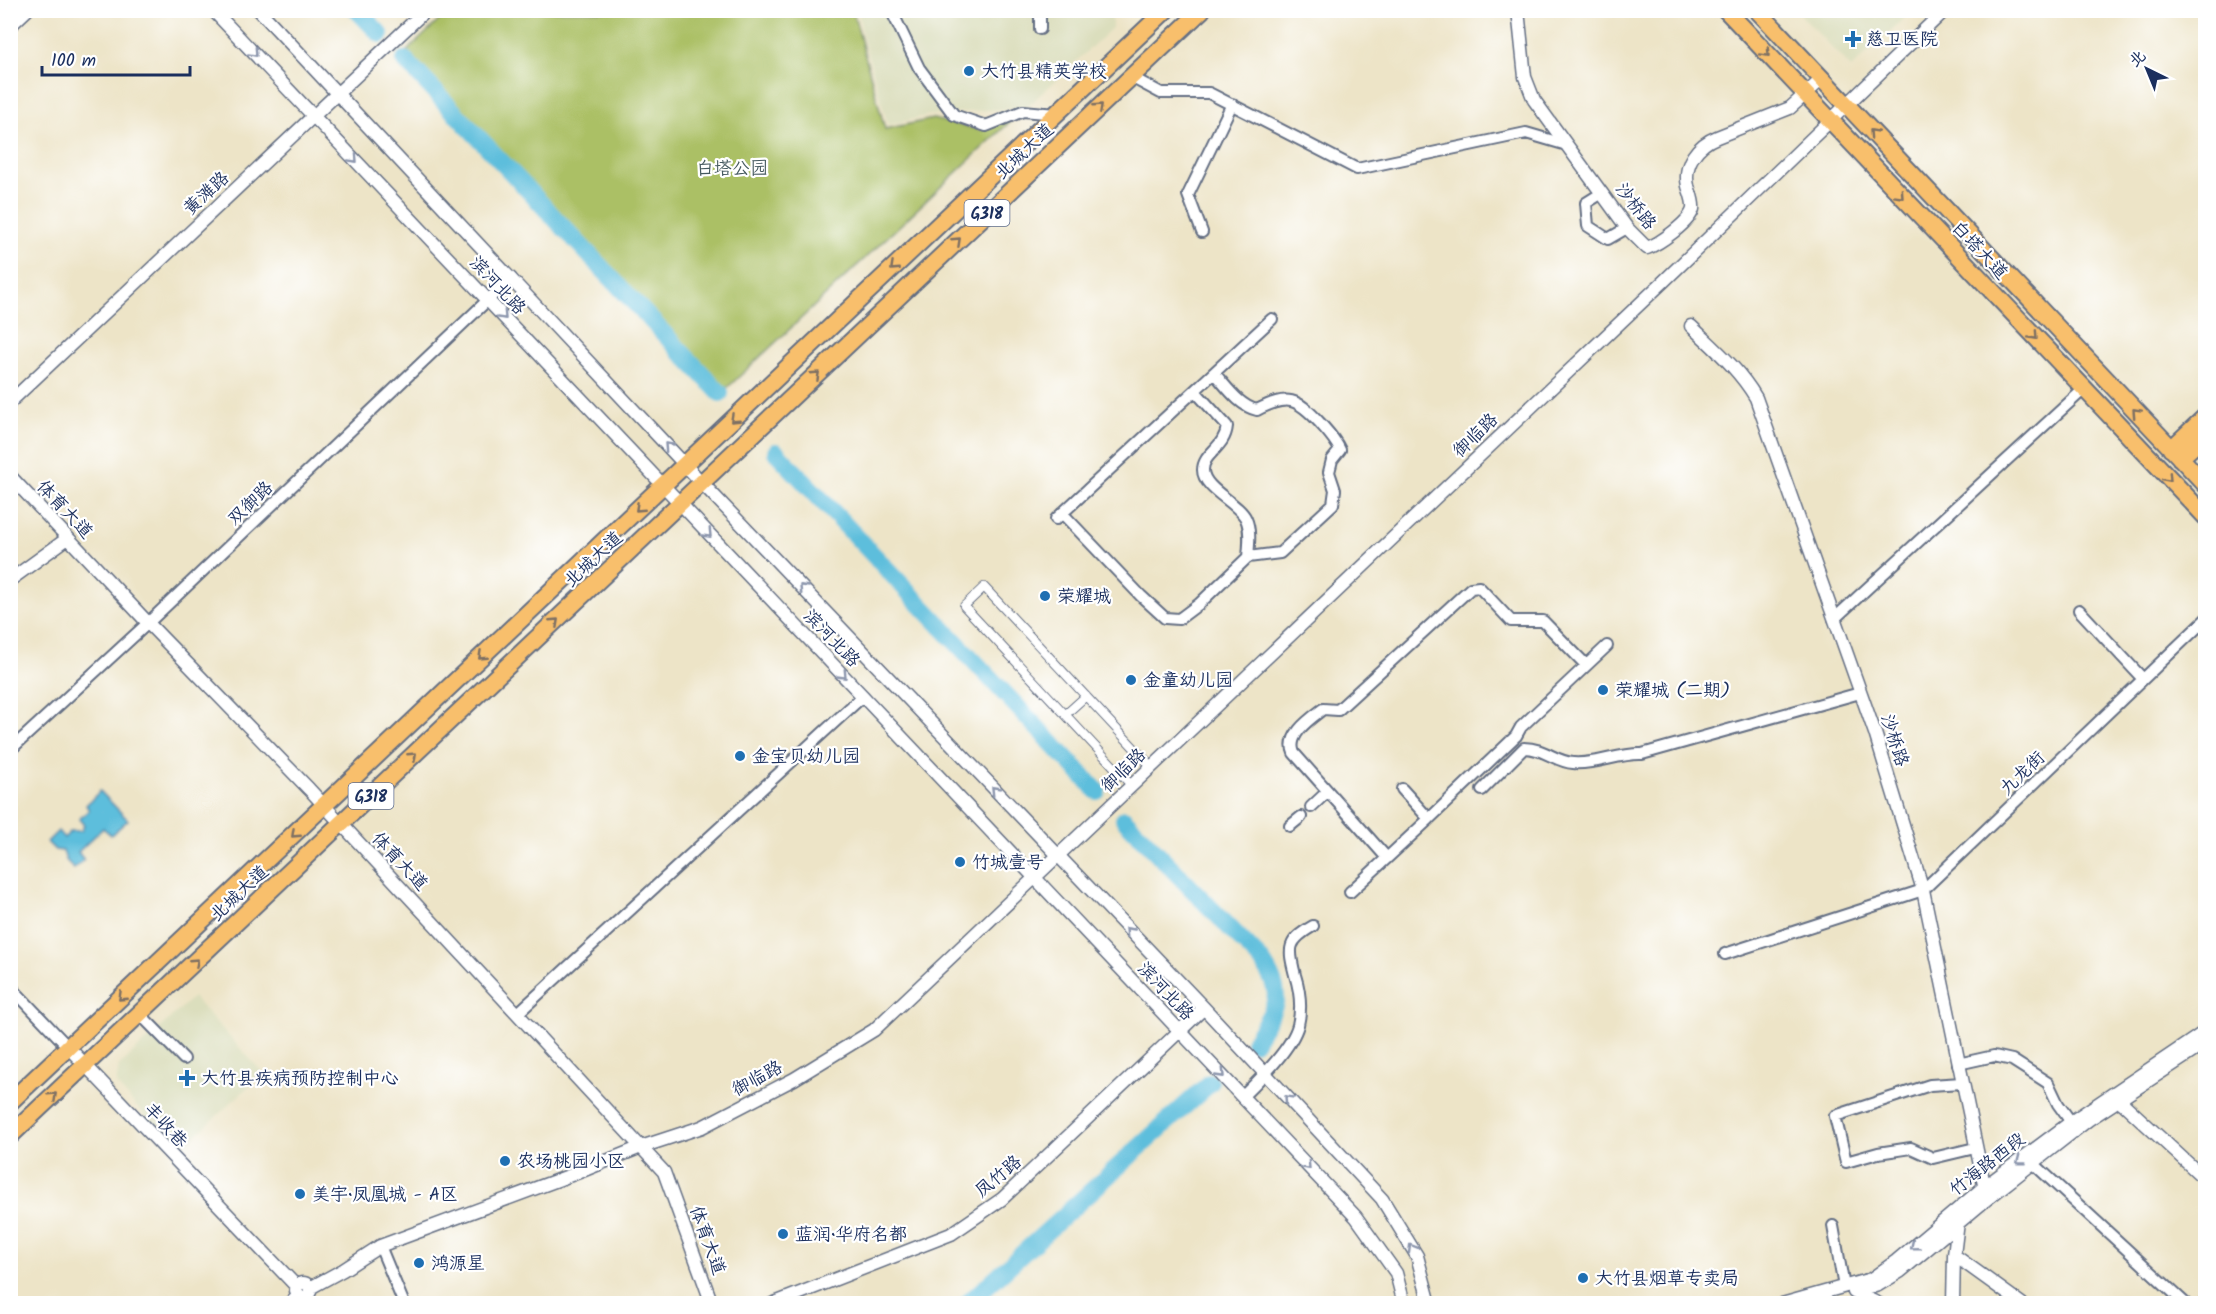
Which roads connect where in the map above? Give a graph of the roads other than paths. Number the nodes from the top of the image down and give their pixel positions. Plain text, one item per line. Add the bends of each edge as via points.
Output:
1 (27, 10) edge
2 (213, 10) edge
3 (259, 10) edge
4 (426, 10) edge
5 (894, 10) edge
6 (1040, 10) edge
7 (1166, 10) edge
8 (1202, 10) edge
9 (1518, 10) edge
10 (1726, 10) edge
11 (1757, 10) edge
12 (1945, 10) edge
13 (10, 26) edge
14 (1040, 29) dead end
15 (1131, 77) junction
16 (1822, 79) junction
17 (338, 94) junction
18 (1805, 94) junction
19 (1232, 105) junction
20 (1846, 105) junction
21 (1056, 114) junction
22 (314, 117) junction
23 (1830, 121) junction
24 (1568, 145) junction
25 (1602, 193) junction
26 (1627, 228) junction
27 (1202, 232) dead end
28 (511, 278) junction
29 (487, 300) junction
30 (1272, 319) dead end
31 (1691, 326) dead end
32 (1214, 373) junction
33 (2084, 389) junction
34 (1195, 391) junction
35 (10, 402) edge
36 (2205, 416) edge
37 (2205, 435) edge
38 (2176, 454) junction
39 (685, 465) junction
40 (10, 476) edge
41 (702, 483) junction
42 (2205, 485) edge
43 (663, 486) junction
44 (679, 504) junction
45 (2205, 517) edge
46 (68, 538) junction
47 (1248, 557) junction
48 (10, 580) edge
49 (2079, 610) dead end
50 (1834, 619) junction
51 (2205, 619) edge
52 (148, 623) junction
53 (1607, 646) dead end
54 (1586, 665) junction
55 (2143, 679) junction
56 (1860, 693) junction
57 (863, 696) junction
58 (1086, 696) junction
59 (1066, 714) junction
60 (10, 750) edge
61 (1152, 767) junction
62 (1131, 787) junction
63 (1402, 789) dead end
64 (1482, 790) dead end
65 (1327, 792) junction
66 (325, 805) junction
67 (1311, 807) dead end
68 (1301, 816) dead end
69 (1429, 819) junction
70 (341, 824) junction
71 (1290, 826) dead end
72 (1058, 856) junction
73 (1387, 858) junction
74 (1035, 878) junction
75 (1923, 890) junction
76 (1350, 892) dead end
77 (1313, 926) dead end
78 (1725, 954) dead end
79 (10, 986) edge
80 (1204, 1008) junction
81 (519, 1013) junction
82 (140, 1014) junction
83 (1180, 1031) junction
84 (2205, 1031) edge
85 (2205, 1043) edge
86 (69, 1048) junction
87 (184, 1059) dead end
88 (1959, 1064) junction
89 (85, 1065) junction
90 (1263, 1073) junction
91 (1962, 1083) junction
92 (1240, 1095) junction
93 (2116, 1097) junction
94 (10, 1102) edge
95 (2071, 1122) junction
96 (10, 1136) edge
97 (641, 1147) junction
98 (1976, 1148) junction
99 (2034, 1164) junction
100 (2205, 1180) edge
101 (1986, 1193) junction
102 (1959, 1209) junction
103 (1957, 1224) junction
104 (1833, 1226) dead end
105 (380, 1246) junction
106 (1954, 1255) junction
107 (1849, 1290) junction
108 (303, 1295) edge
109 (404, 1304) edge
110 (712, 1304) edge
111 (772, 1304) edge
112 (1404, 1304) edge
113 (1430, 1304) edge
114 (1782, 1304) edge
115 (1812, 1304) edge
116 (1879, 1304) edge
117 (1953, 1304) edge
118 (2022, 1304) edge
119 (2186, 1304) edge

1 - 13 street
2 -> 22 street, 滨河北路
3 - 17 street, 滨河北路
4 - 17 street, 黄滩路
5 - 21 street via 919,68 954,115 986,126 1023,111
6 - 14 street
7 - 21 highway, 北城大道 / G318
8 - 15 highway, 北城大道 / G318
9 - 24 street, 沙桥路 via 1525,77 1534,99
10 -> 18 highway, 白塔大道
11 - 16 highway, 白塔大道
12 - 20 street, 御临路
15 - 19 street via 1161,93 1209,93
41 -> 15 highway, 北城大道 / G318
16 - 18 street, 沙桥路
16 - 20 highway, 白塔大道
17 - 22 street, 黄滩路
17 - 28 street, 滨河北路
18 - 23 highway, 白塔大道
18 - 26 street, 沙桥路 via 1790,108 1716,137 1698,149 1687,176 1693,210 1658,245 1647,248
19 - 24 street via 1357,169 1526,133
19 - 27 street via 1188,195
20 - 23 street, 御临路
38 -> 20 highway, 白塔大道
21 -> 39 highway, 北城大道 / G318
22 -> 29 street, 滨河北路
22 - 35 street, 黄滩路
23 -> 33 highway, 白塔大道
23 - 61 street, 御临路
24 - 25 street, 沙桥路
25 - 26 street, 沙桥路
25 - 26 street via 1586,203 1588,226 1608,239
28 - 29 street, 双御路
39 -> 28 street, 滨河北路
29 -> 43 street, 滨河北路
29 - 52 street, 双御路
30 - 32 street
31 - 50 street, 沙桥路 via 1730,363 1756,398
32 - 34 street
32 - 47 street via 1251,409 1286,400 1298,402 1336,440 1340,450 1329,472 1335,490 1333,504 1280,553
33 -> 45 highway, 白塔大道
33 - 50 street
34 - 47 street via 1227,426 1226,437 1206,460 1203,472 1208,482 1246,518
34 - 47 street via 1059,516 1164,618 1179,619
36 - 38 highway
37 - 38 highway
38 - 42 highway, 白塔大道
39 - 41 street, 滨河北路
39 - 43 highway, 北城大道 / G318
40 - 46 street, 体育大道
41 - 44 highway, 北城大道 / G318
72 -> 41 street, 滨河北路
43 - 44 street, 滨河北路
43 -> 66 highway, 北城大道 / G318
44 -> 57 street, 滨河北路
70 -> 44 highway, 北城大道 / G318
46 - 48 street
46 - 52 street, 体育大道
49 - 55 street
50 - 56 street, 沙桥路
51 - 55 street, 九龙街
52 - 60 street, 双御路
52 - 66 street, 体育大道
53 - 54 street
54 - 65 street via 1543,621 1511,621 1479,587 1471,588 1338,710 1323,709 1292,739 1294,753
54 - 69 street
55 - 75 street, 九龙街
56 - 64 street via 1642,754 1628,753 1589,763 1567,762 1544,751 1524,748
56 - 75 street, 沙桥路
57 - 74 street, 滨河北路
57 - 81 street
58 - 59 street
58 - 59 street via 984,587 977,593 964,606
58 - 61 street
59 - 62 street
61 - 62 street, 御临路
62 - 72 street, 御临路
63 - 69 street
65 - 67 street
65 - 73 street
66 - 70 street, 体育大道
66 -> 86 highway, 北城大道 / G318
68 - 71 street
69 - 73 street
70 - 81 street, 体育大道
82 -> 70 highway, 北城大道 / G318
72 - 74 street, 御临路
80 -> 72 street, 滨河北路
73 - 76 street
74 - 83 street, 滨河北路
74 - 97 street, 御临路 via 874,1030 794,1079 702,1127
75 - 78 street
75 - 88 street, 沙桥路
77 - 90 street via 1302,932 1291,948 1290,960 1300,1000 1298,1025 1292,1039
79 - 86 street, 丰收巷
80 - 83 street, 凤竹路
80 - 90 street, 滨河北路
81 - 97 street, 体育大道
82 - 87 street
82 - 89 highway, 北城大道 / G318
83 -> 92 street, 滨河北路
83 - 111 street, 凤竹路 via 1002,1199 951,1234
84 - 93 street, 竹海路西段
85 - 93 street, 竹海路西段
86 - 89 street, 丰收巷
86 - 94 highway, 北城大道 / G318
88 - 91 street, 沙桥路
88 - 95 street via 1994,1056 2012,1060 2048,1083
96 -> 89 highway, 北城大道 / G318
89 - 108 street, 丰收巷
90 - 92 street
113 -> 90 street, 滨河北路 via 1417,1256 1382,1199
91 - 98 street, 沙桥路
91 - 98 street via 1930,1085 1835,1116 1846,1162 1911,1148 1933,1158
92 -> 112 street, 滨河北路 via 1356,1217 1396,1273
93 - 95 street, 竹海路西段
93 - 99 street, 竹海路西段
93 - 100 street
95 -> 101 street, 竹海路西段
97 - 105 street, 御临路
97 - 110 street, 体育大道 via 664,1172
98 - 101 street, 沙桥路
99 - 101 street, 竹海路西段
99 - 119 street
101 - 102 street, 竹海路西段
101 - 103 street, 竹海路西段
102 - 103 street
102 -> 107 street, 竹海路西段 via 1896,1261
103 - 106 street
103 - 107 street, 竹海路西段 via 1901,1271 1878,1285
104 - 107 street
105 - 108 street, 御临路
105 - 109 street
106 - 117 street
106 - 118 street
107 - 114 street, 竹海路西段
107 - 115 street, 竹海路西段
107 - 116 street

